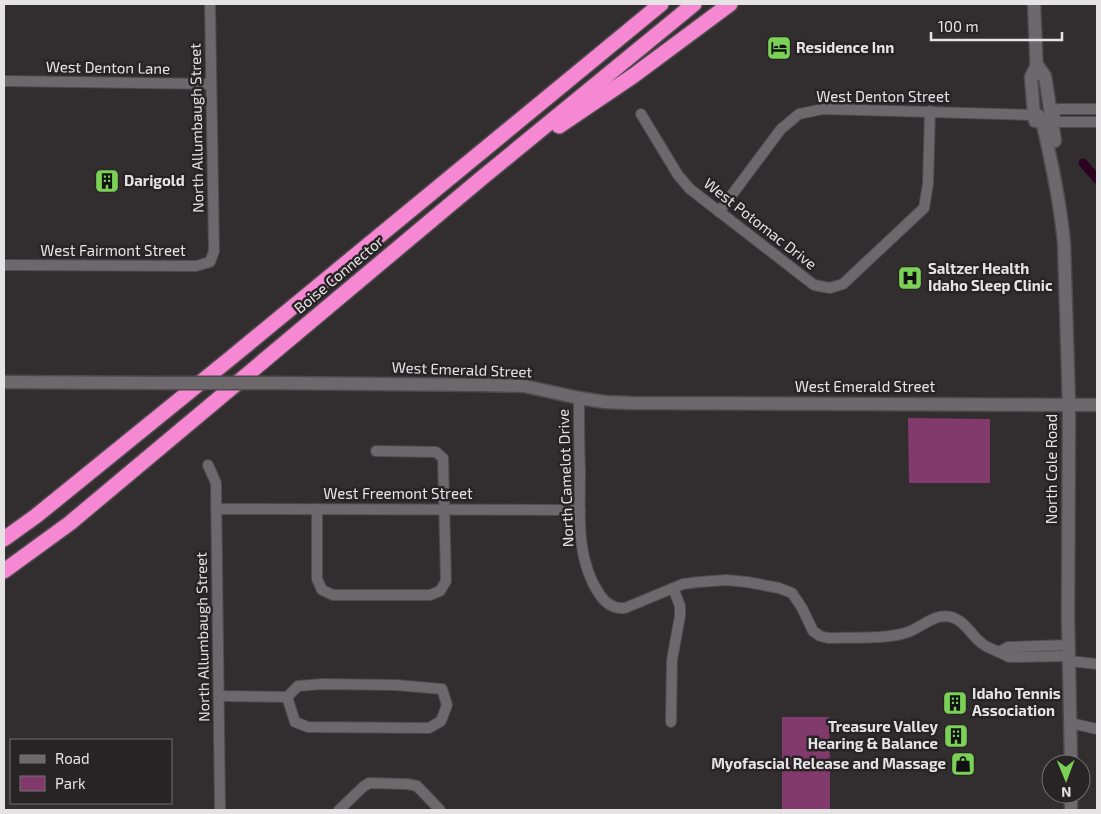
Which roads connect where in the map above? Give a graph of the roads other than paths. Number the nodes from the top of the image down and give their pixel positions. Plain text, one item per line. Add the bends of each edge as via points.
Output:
1 (210, 4) edge
2 (661, 4) edge
3 (694, 4) edge
4 (730, 4) edge
5 (1034, 4) edge
6 (1036, 65) junction
7 (4, 81) edge
8 (212, 84) junction
9 (1097, 109) edge
10 (930, 111) junction
11 (641, 114) dead end
12 (1034, 115) junction
13 (1050, 115) junction
14 (1097, 122) edge
15 (1054, 174) junction
16 (483, 177) junction
17 (719, 212) junction
18 (214, 251) joint
19 (4, 265) edge
20 (4, 382) edge
21 (579, 398) junction
22 (1069, 405) junction
23 (1097, 405) edge
24 (376, 450) dead end
25 (208, 466) dead end
26 (216, 509) junction
27 (317, 509) junction
28 (444, 509) junction
29 (580, 510) junction
30 (4, 539) edge
31 (4, 571) edge
32 (673, 588) junction
33 (1069, 654) junction
34 (1097, 664) edge
35 (219, 696) junction
36 (287, 698) junction
37 (671, 722) dead end
38 (1070, 723) junction
39 (1097, 729) edge
40 (1071, 754) edge
41 (220, 810) edge
42 (339, 810) edge
43 (440, 810) edge

1 - 8 street, North Allumbaugh Street
2 - 30 highway, Boise Connector via 225,363
3 - 16 highway, Boise Connector
4 - 16 highway via 633,76
5 - 6 main road, North Cole Road
6 - 12 main road, North Cole Road via 1031,76
6 - 13 main road, North Cole Road via 1045,76
7 - 8 street, West Denton Lane
8 - 18 street, North Allumbaugh Street
9 - 13 street via 1059,109
10 - 12 street, West Denton Street
10 - 17 street, West Denton Street via 824,109 799,114 781,129
10 - 17 street, West Potomac Drive via 928,184 924,208 843,284 830,288 814,285
11 - 17 street, West Potomac Drive via 678,175
12 - 15 main road, North Cole Road via 1045,164
13 - 14 street via 1060,122
13 - 15 main road, North Cole Road via 1058,161
15 - 22 main road, North Cole Road via 1064,243
16 - 31 highway, Boise Connector via 70,523
18 - 19 street, West Fairmont Street via 210,262 196,266
20 - 21 main road, West Emerald Street, bridge via 514,386
21 - 22 main road, West Emerald Street via 605,402
21 - 29 street, North Camelot Drive
22 - 23 main road, West Emerald Street
22 - 33 main road, North Cole Road
24 - 28 street via 436,452 443,458
25 - 26 street, North Allumbaugh Street via 216,483
26 - 27 street, West Freemont Street
26 - 35 street, North Allumbaugh Street
27 - 28 street, West Freemont Street
27 - 28 street via 317,579 322,590 333,595 430,594 440,590 446,581
28 - 29 street, West Freemont Street
29 - 32 street, North Camelot Drive via 584,558 595,588 604,601 613,607 625,608
32 - 33 street via 726,580 779,588 792,594 813,632 828,638 902,634 947,616 966,625 989,648 1009,657
32 - 37 street via 680,616 672,660
33 - 34 street
33 - 38 main road, North Cole Road
35 - 36 street
35 - 41 street, North Allumbaugh Street
36 - 36 street via 298,686 396,685 442,689 447,705 441,721 429,728 308,727 295,722
38 - 39 street
38 - 40 main road, North Cole Road
42 - 43 street via 370,784 416,786

